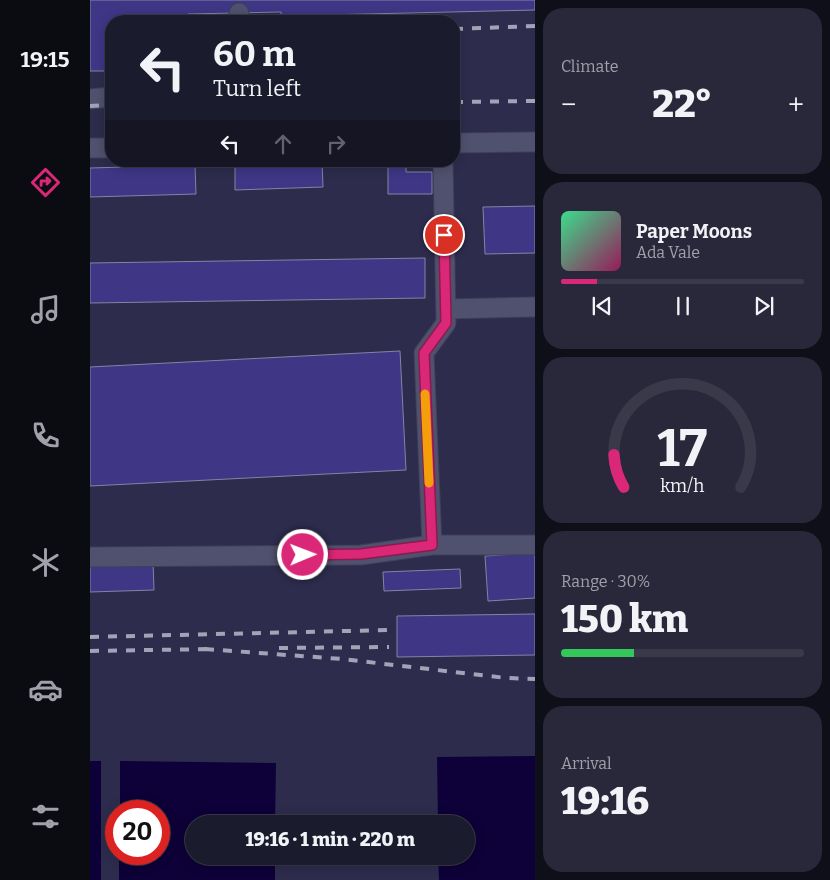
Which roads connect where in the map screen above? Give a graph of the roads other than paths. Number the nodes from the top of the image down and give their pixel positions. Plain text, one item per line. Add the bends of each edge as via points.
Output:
1 (105, 98) edge
2 (90, 100) edge
3 (535, 142) edge
4 (460, 143) edge
5 (90, 148) edge
6 (105, 148) edge
7 (442, 167) edge
8 (535, 307) edge
9 (446, 308) junction
10 (432, 545) junction
11 (535, 545) edge
12 (90, 558) edge

1 - 2 lane
3 - 4 lane
5 - 6 lane
7 - 9 lane
8 - 9 lane
9 - 10 lane via 446,323 424,353
10 - 11 lane
10 - 12 lane via 361,554

